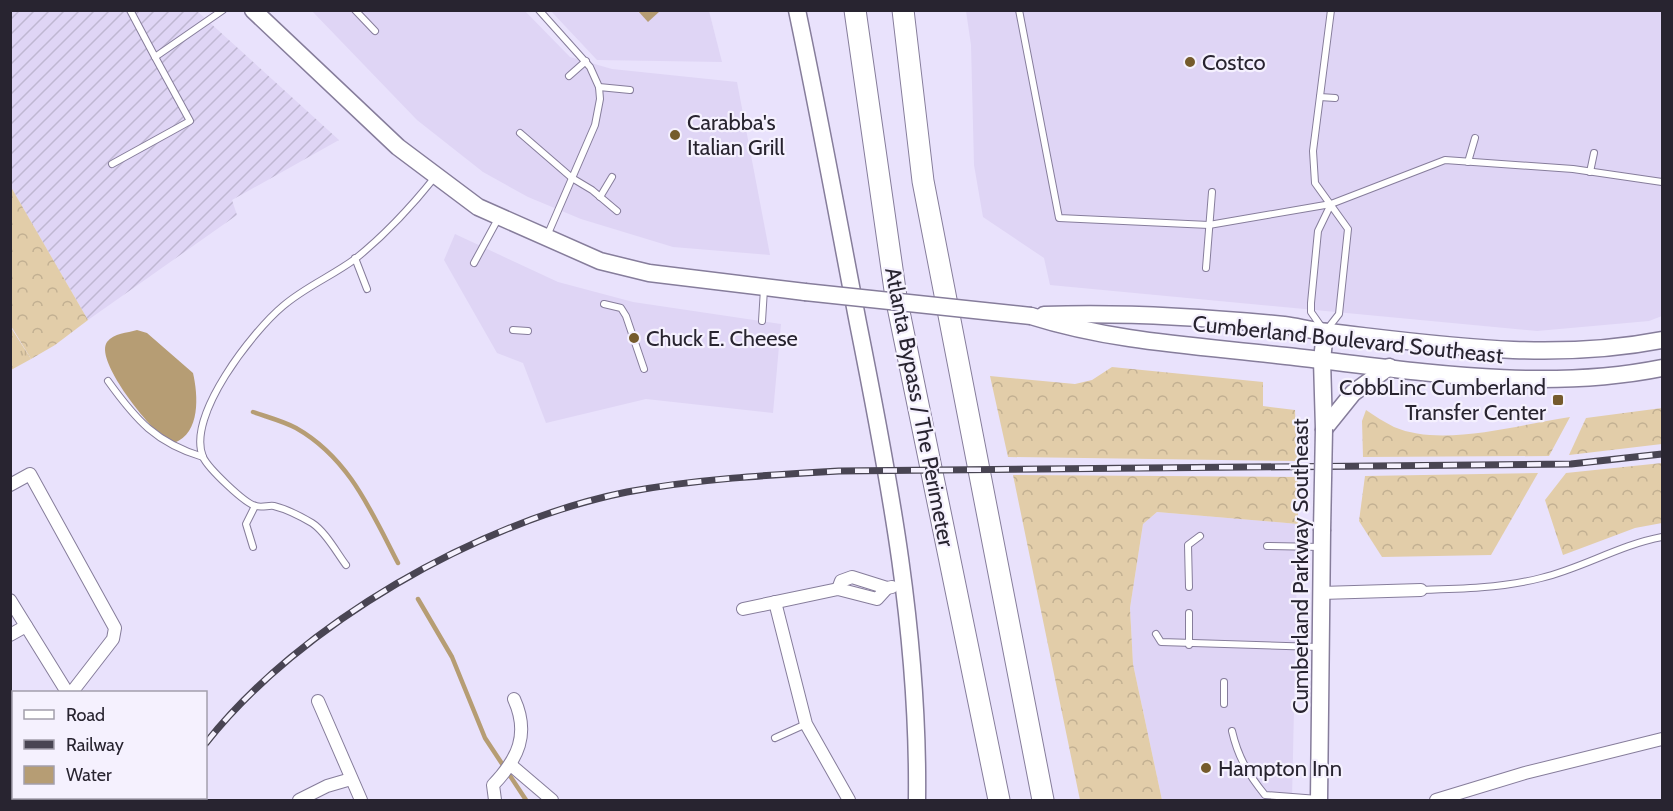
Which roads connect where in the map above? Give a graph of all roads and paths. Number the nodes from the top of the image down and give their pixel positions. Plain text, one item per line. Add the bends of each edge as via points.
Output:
1 (130, 10) edge
2 (223, 10) edge
3 (253, 10) edge
4 (355, 10) edge
5 (539, 10) edge
6 (797, 10) edge
7 (855, 10) edge
8 (903, 10) edge
9 (1019, 10) edge
10 (1331, 10) edge
11 (375, 31) dead end
12 (155, 57) junction
13 (586, 61) junction
14 (569, 76) dead end
15 (599, 87) junction
16 (630, 90) dead end
17 (1320, 97) junction
18 (1335, 98) dead end
19 (520, 133) dead end
20 (1475, 138) dead end
21 (1594, 153) dead end
22 (1468, 162) junction
23 (112, 164) dead end
24 (1590, 172) junction
25 (435, 177) junction
26 (612, 177) dead end
27 (572, 178) junction
28 (1662, 183) edge
29 (1212, 192) dead end
30 (600, 197) junction
31 (1331, 204) junction
32 (617, 210) dead end
33 (499, 216) junction
34 (1209, 225) junction
35 (546, 239) junction
36 (355, 258) junction
37 (474, 263) dead end
38 (1206, 268) dead end
39 (367, 289) dead end
40 (764, 289) junction
41 (603, 304) dead end
42 (1031, 316) junction
43 (762, 321) dead end
44 (513, 330) dead end
45 (528, 331) dead end
46 (1325, 332) junction
47 (1662, 340) edge
48 (1322, 360) junction
49 (1389, 367) junction
50 (1662, 368) edge
51 (644, 369) dead end
52 (108, 381) dead end
53 (1324, 429) junction
54 (203, 457) junction
55 (10, 484) edge
56 (255, 506) junction
57 (1200, 536) dead end
58 (1662, 537) edge
59 (1322, 539) junction
60 (1267, 546) dead end
61 (253, 547) dead end
62 (346, 565) dead end
63 (904, 585) junction
64 (1189, 587) dead end
65 (1421, 590) joint
66 (1321, 593) junction
67 (10, 600) edge
68 (775, 602) junction
69 (743, 609) dead end
70 (1189, 613) dead end
71 (26, 626) junction
72 (1156, 634) dead end
73 (10, 635) edge
74 (1189, 645) junction
75 (1321, 647) junction
76 (1224, 682) dead end
77 (66, 691) edge
78 (74, 691) edge
79 (514, 699) dead end
80 (318, 702) dead end
81 (1224, 704) dead end
82 (806, 724) junction
83 (1232, 731) dead end
84 (775, 738) dead end
85 (1662, 739) edge
86 (512, 766) junction
87 (351, 779) junction
88 (1319, 800) edge
89 (299, 801) edge
90 (361, 801) edge
91 (495, 801) edge
92 (552, 801) edge
93 (849, 801) edge
94 (917, 801) edge
95 (999, 801) edge
96 (1043, 801) edge
97 (1436, 801) edge

1 - 12 lane
2 - 12 lane
3 - 25 main road, Cumberland Boulevard Southeast
4 - 11 lane
5 - 13 lane
6 - 63 main road via 886,462
7 - 95 highway, Atlanta Bypass / The Perimeter via 896,297
8 - 96 highway, Atlanta Bypass / The Perimeter via 923,181
9 - 34 lane via 1059,218
10 - 17 lane
12 - 23 lane via 190,121
13 - 14 lane
13 - 15 lane
15 - 16 lane
15 - 27 lane via 597,119
17 - 18 lane
17 - 31 lane via 1313,151 1315,183
19 - 27 lane
20 - 22 lane
21 - 24 lane
22 - 24 lane
22 - 31 lane via 1445,160
24 - 28 lane
25 - 33 main road, Cumberland Boulevard Southeast via 478,207
25 - 36 lane via 408,210
26 - 30 lane
27 - 30 lane
27 - 35 lane
29 - 34 lane
30 - 32 lane
31 - 34 lane
31 - 46 lane via 1317,231 1311,312
31 - 46 lane via 1348,229 1339,315
33 - 35 main road, Cumberland Boulevard Southeast
33 - 37 lane
34 - 38 lane
35 - 40 main road, Cumberland Boulevard Southeast via 600,261 649,273
36 - 39 lane
36 - 54 lane via 281,307 228,370 207,409 201,434
40 - 42 main road, Cumberland Boulevard Southeast, bridge
40 - 43 lane
41 - 51 lane via 621,308
42 - 46 main road, Cumberland Boulevard Southeast via 1119,314 1286,325
42 - 48 main road, Cumberland Boulevard Southeast via 1097,334
44 - 45 lane
46 - 47 main road, Cumberland Boulevard Southeast via 1540,352 1606,349
46 - 48 main road, Cumberland Parkway Southeast
48 - 49 main road, Cumberland Boulevard Southeast
48 - 53 main road, Cumberland Parkway Southeast
49 - 50 main road, Cumberland Boulevard Southeast via 1532,380 1608,378
49 - 53 main road via 1347,399
52 - 54 lane via 145,427 179,450
53 - 59 main road, Cumberland Parkway Southeast, bridge
54 - 56 lane via 220,478
55 - 78 street via 30,474 115,628 113,639
56 - 61 lane via 246,524
56 - 62 lane via 274,506 314,523
57 - 64 lane via 1188,545
58 - 65 lane via 1622,547 1540,578 1498,586
59 - 60 lane
59 - 66 main road, Cumberland Parkway Southeast
63 - 68 street via 886,588 877,599 838,589
63 - 94 main road via 915,704
65 - 66 street
66 - 75 main road, Cumberland Parkway Southeast
67 - 71 street
68 - 69 street
68 - 82 street
70 - 74 lane
71 - 73 street
71 - 77 street
72 - 74 lane via 1161,642
74 - 75 lane
75 - 88 main road, Cumberland Parkway Southeast
76 - 81 lane
79 - 86 street via 522,716 521,737
80 - 87 street
82 - 84 lane
82 - 93 street
83 - 88 lane via 1237,755 1265,795
85 - 97 street via 1525,773
86 - 91 street via 493,785
86 - 92 street
87 - 89 street
87 - 90 street

